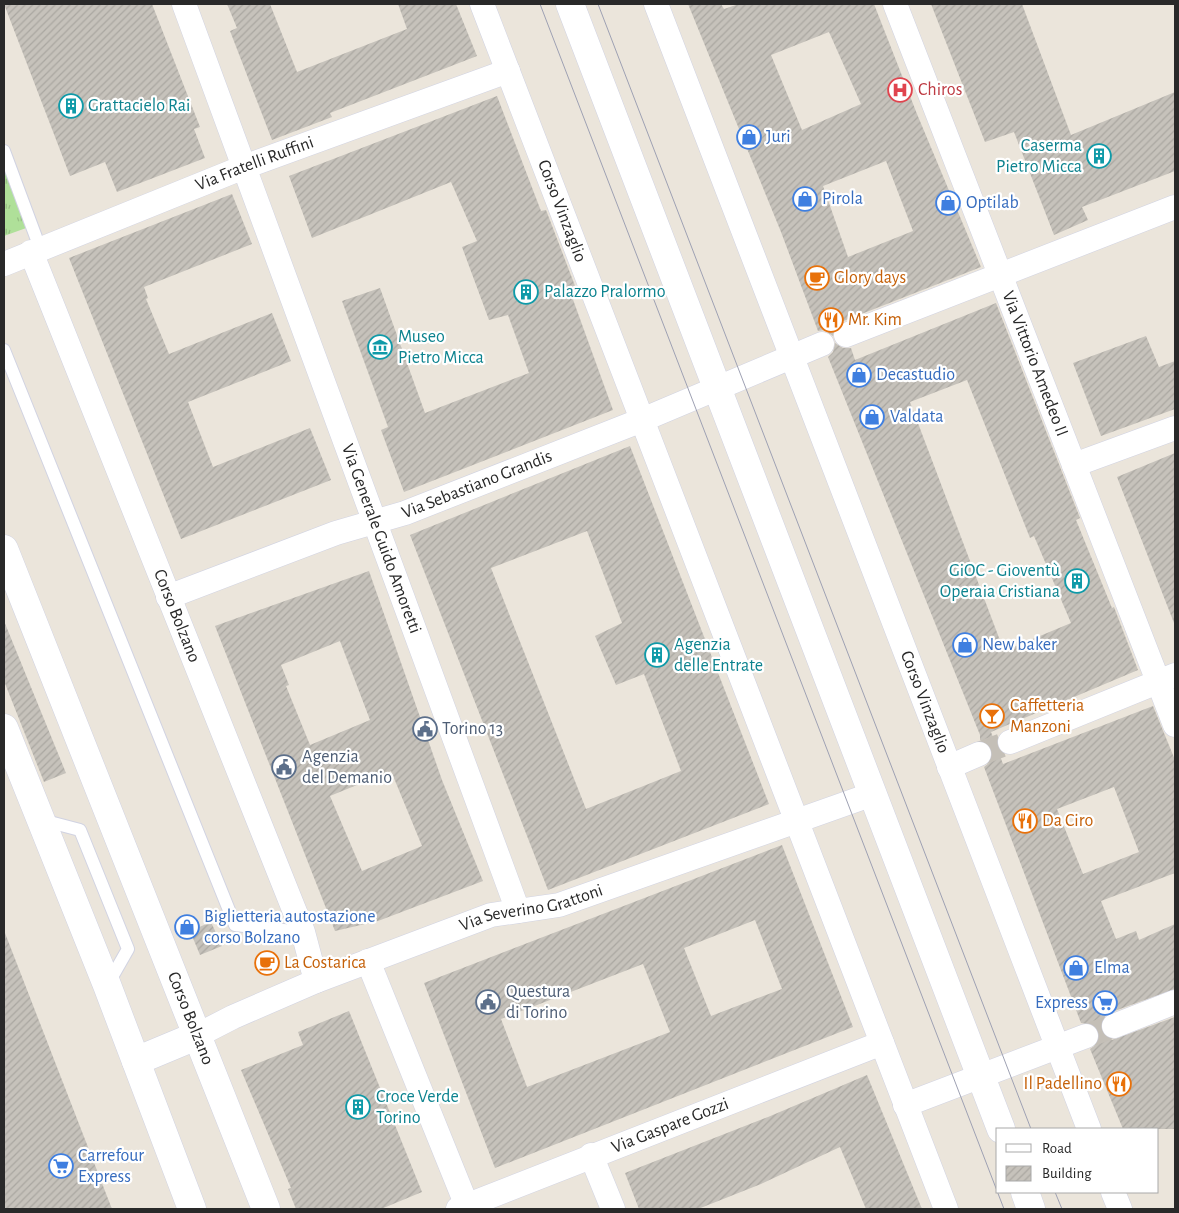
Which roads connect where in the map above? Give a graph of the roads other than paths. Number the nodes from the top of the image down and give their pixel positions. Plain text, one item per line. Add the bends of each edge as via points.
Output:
1 (184, 4) edge
2 (482, 4) edge
3 (570, 4) edge
4 (896, 4) edge
5 (663, 6) edge
6 (508, 71) junction
7 (4, 151) edge
8 (244, 167) junction
9 (1175, 207) edge
10 (36, 250) junction
11 (4, 264) edge
12 (1000, 274) junction
13 (846, 335) dead end
14 (822, 344) dead end
15 (4, 350) edge
16 (792, 356) junction
17 (717, 388) junction
18 (642, 420) junction
19 (1175, 428) edge
20 (1074, 466) junction
21 (375, 522) junction
22 (4, 549) edge
23 (168, 597) junction
24 (1167, 678) edge
25 (1175, 725) edge
26 (4, 728) edge
27 (1010, 742) tunnel mouth
28 (979, 754) tunnel mouth
29 (949, 767) junction
30 (872, 794) junction
31 (796, 822) junction
32 (518, 911) junction
33 (303, 932) junction
34 (368, 961) junction
35 (316, 981) junction
36 (1175, 1002) edge
37 (1114, 1026) tunnel mouth
38 (196, 1036) junction
39 (1086, 1036) tunnel mouth
40 (882, 1044) junction
41 (1057, 1047) junction
42 (136, 1062) junction
43 (980, 1075) junction
44 (905, 1104) junction
45 (1001, 1128) edge
46 (1089, 1128) edge
47 (591, 1156) junction
48 (1025, 1193) edge
49 (1113, 1193) edge
50 (463, 1208) edge
51 (192, 1209) edge
52 (266, 1209) edge
53 (613, 1209) edge
54 (946, 1209) edge
55 (1031, 1209) edge
56 (1120, 1209) edge

1 - 8 street, Via Generale Guido Amoretti
2 - 6 street, Corso Vinzaglio
3 - 17 street
4 - 12 street, Via Vittorio Amedeo II
5 - 16 street, Corso Vinzaglio
6 - 8 street, Via Fratelli Ruffini
6 - 18 street, Corso Vinzaglio
7 - 10 lane
8 - 10 street, Via Fratelli Ruffini
8 - 21 street, Via Generale Guido Amoretti
9 - 12 street
10 - 11 street, Via Fratelli Ruffini
10 - 23 street, Corso Bolzano
12 - 13 street
12 - 20 street, Via Vittorio Amedeo II
14 - 16 street
15 - 33 lane via 235,925
16 - 17 street
16 - 29 street, Corso Vinzaglio
17 - 18 street
17 - 30 street
18 - 21 street, Via Sebastiano Grandis
18 - 31 street, Corso Vinzaglio
19 - 20 street
20 - 24 street, Via Vittorio Amedeo II
21 - 23 street, Via Sebastiano Grandis via 336,533
21 - 32 street, Via Generale Guido Amoretti
22 - 38 street, Corso Bolzano
23 - 33 street, Corso Bolzano
24 - 25 street, Via Vittorio Amedeo II
24 - 27 street
26 - 42 street
28 - 29 street
29 - 41 street, Corso Vinzaglio
30 - 31 street, Via Severino Grattoni
30 - 43 street
31 - 32 street, Via Severino Grattoni via 559,905
31 - 40 street, Corso Vinzaglio
32 - 34 street, Via Severino Grattoni via 491,915
33 - 35 street, Corso Bolzano
34 - 35 street, Via Severino Grattoni
34 - 50 street
35 - 38 street, Via Severino Grattoni
36 - 37 street
38 - 42 street
38 - 52 street, Corso Bolzano
39 - 41 street
40 - 44 street, Corso Vinzaglio
40 - 47 street, Via Gaspare Gozzi
41 - 43 street
41 - 46 street, Corso Vinzaglio
42 - 51 street
43 - 44 street
43 - 45 street
44 - 54 street, Corso Vinzaglio
47 - 50 street, Via Gaspare Gozzi
47 - 53 street
48 - 55 street
49 - 56 street

